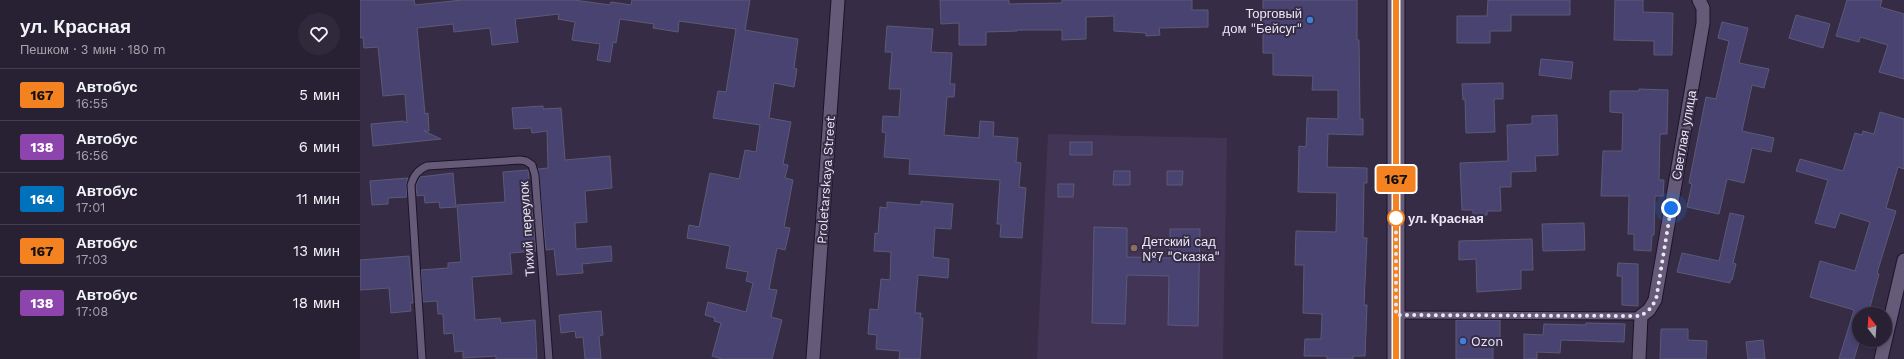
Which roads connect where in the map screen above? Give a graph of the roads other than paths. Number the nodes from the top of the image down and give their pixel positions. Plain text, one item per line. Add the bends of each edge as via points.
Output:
1 (838, 0) edge
2 (1396, 0) edge
3 (1699, 0) edge
4 (1904, 260) edge
5 (1396, 315) junction
6 (1641, 316) junction
7 (422, 359) edge
8 (549, 359) edge
9 (813, 359) edge
10 (1396, 359) edge
11 (1639, 359) edge
12 (1880, 359) edge

1 - 9 street, Proletarskaya Street
2 - 5 street
3 - 6 street, Светлая улица via 1703,8 1703,23 1656,300
4 - 12 street
5 - 6 lane
5 - 10 street
6 - 11 street
7 - 8 lane, Тихий переулок via 413,179 427,166 520,160 532,165 535,175

